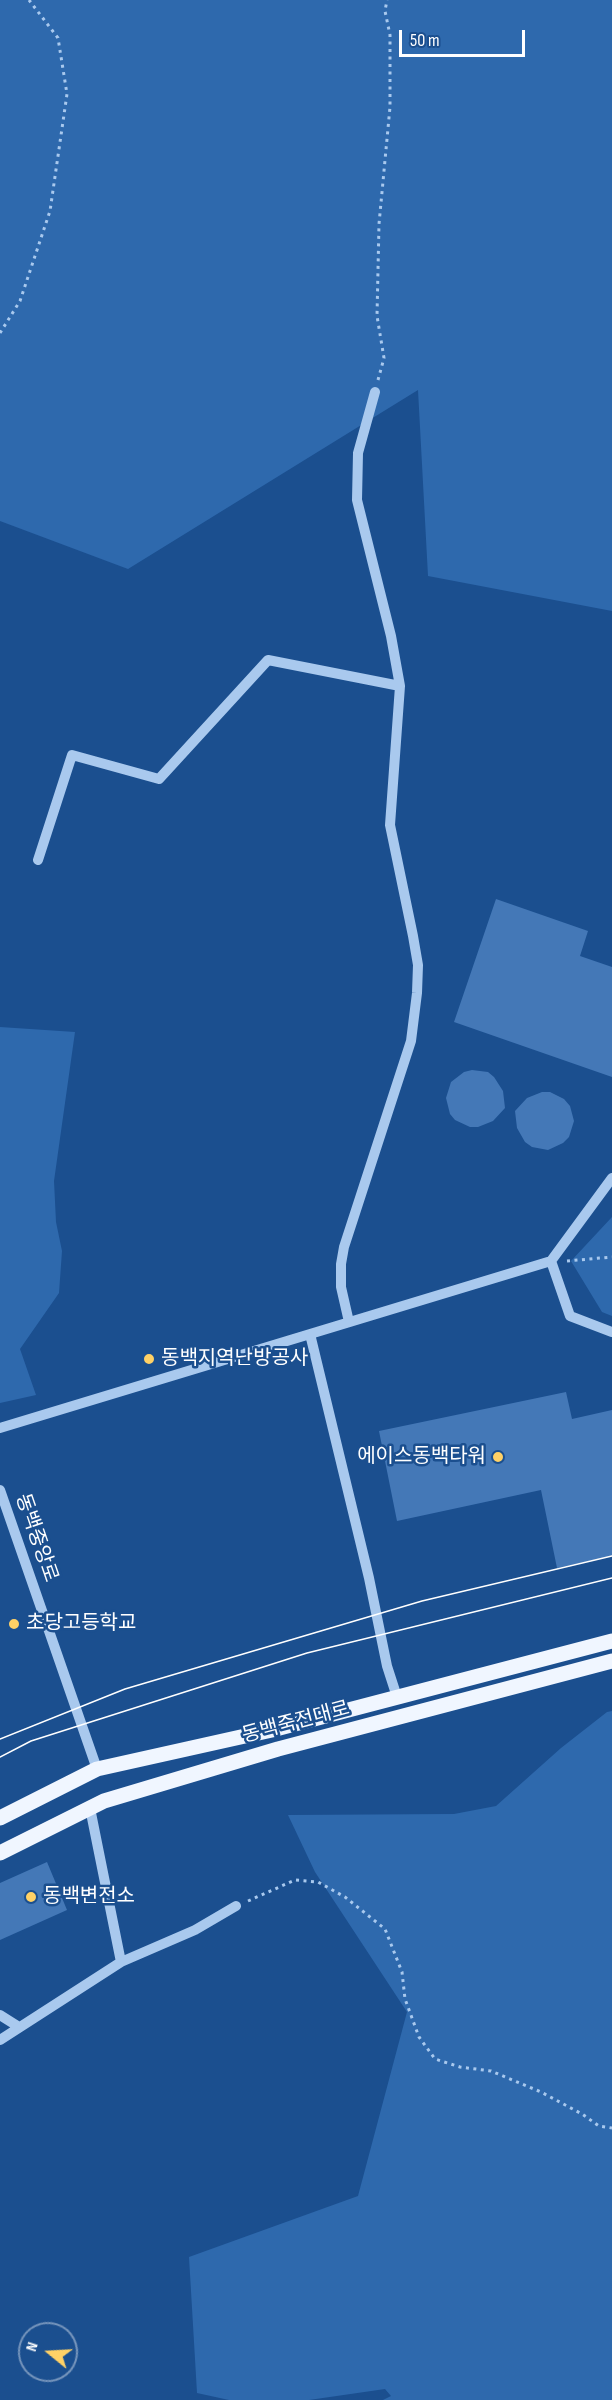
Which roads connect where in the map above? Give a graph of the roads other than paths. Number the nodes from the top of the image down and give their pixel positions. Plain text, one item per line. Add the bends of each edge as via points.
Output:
1 (375, 392) road end
2 (400, 686) junction
3 (38, 860) dead end
4 (612, 1178) edge
5 (551, 1261) junction
6 (349, 1322) junction
7 (612, 1332) edge
8 (310, 1334) junction
9 (0, 1428) edge
10 (0, 1490) edge
11 (612, 1641) edge
12 (612, 1661) edge
13 (397, 1697) junction
14 (97, 1769) junction
15 (90, 1808) junction
16 (0, 1818) edge
17 (0, 1853) edge
18 (236, 1906) road end
19 (121, 1962) junction
20 (0, 2015) edge
21 (20, 2027) junction
22 (0, 2040) edge

1 - 2 street via 358,453 357,500
2 - 3 street via 268,660 159,779 72,755
2 - 6 street via 390,825 418,965 417,993 411,1041 344,1247 341,1287
4 - 5 street
5 - 6 street
5 - 7 street via 570,1316
6 - 8 street
8 - 9 street
8 - 13 street
10 - 14 street, 동백중앙로
11 - 13 main road, 동백죽전대로
12 - 15 main road, 동백죽전대로 via 278,1749
13 - 14 main road, 동백죽전대로
14 - 16 main road, 동백죽전대로
15 - 17 main road, 동백죽전대로
15 - 19 street
18 - 19 street via 195,1930
19 - 21 street
20 - 21 street
21 - 22 street

